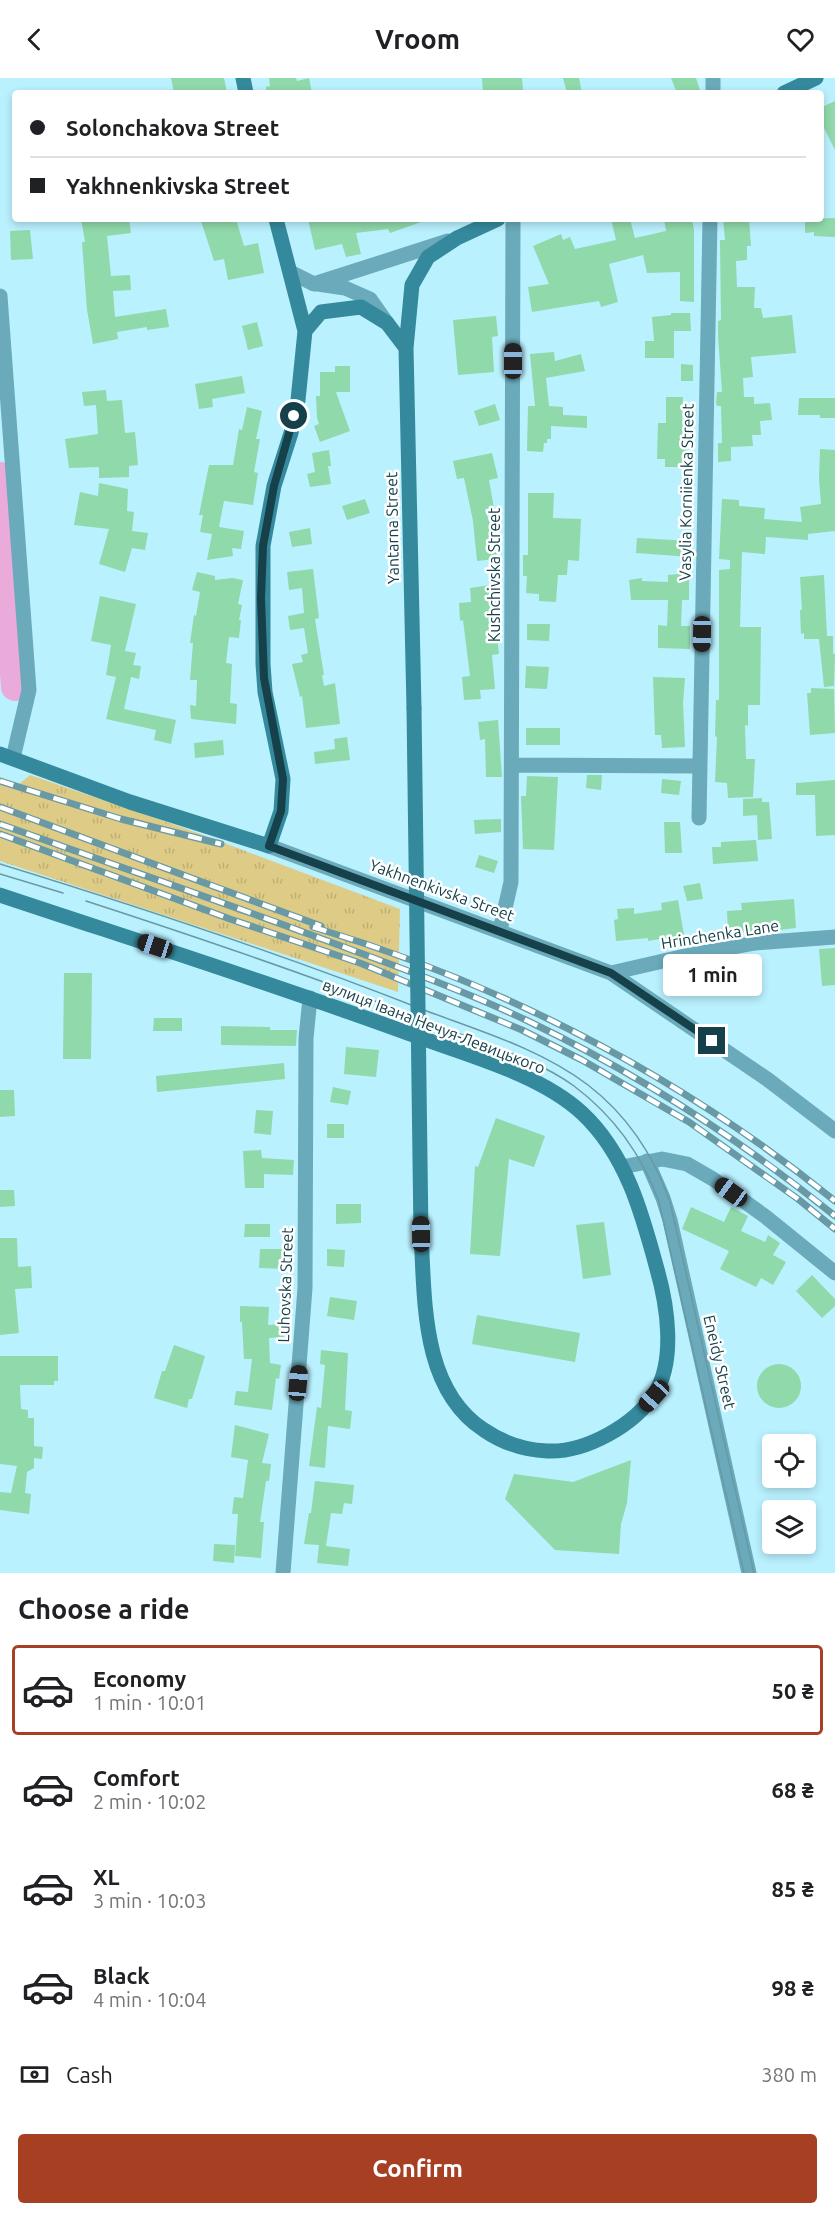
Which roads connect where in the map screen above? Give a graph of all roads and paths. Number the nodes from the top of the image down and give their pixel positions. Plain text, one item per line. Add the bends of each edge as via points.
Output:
1 (816, 78) edge
2 (790, 90) edge
3 (277, 222) edge
4 (492, 222) edge
5 (513, 222) edge
6 (710, 222) edge
7 (457, 238) junction
8 (291, 273) junction
9 (314, 284) junction
10 (0, 296) edge
11 (387, 323) junction
12 (305, 331) junction
13 (406, 348) junction
14 (7, 756) edge
15 (512, 765) junction
16 (699, 766) junction
17 (699, 818) dead end
18 (269, 846) junction
19 (0, 895) edge
20 (500, 930) junction
21 (835, 937) edge
22 (611, 973) junction
23 (310, 998) junction
24 (835, 1131) edge
25 (647, 1161) junction
26 (622, 1167) junction
27 (421, 1234) joint
28 (835, 1273) edge
29 (283, 1573) edge
30 (749, 1573) edge

1 - 2 main road
3 - 8 main road
4 - 7 main road, Yantarna Street
5 - 15 street, Kushchivska Street
6 - 16 street, Vasylia Korniienka Street
7 - 9 street
7 - 13 main road, Yantarna Street via 429,257 412,285
8 - 9 street
8 - 12 main road
9 - 11 street via 345,288 370,299
10 - 14 street via 28,690
11 - 12 main road via 361,307 321,312
11 - 13 main road
12 - 18 main road via 298,400 274,486 263,546 263,664 283,779 281,811
13 - 27 main road, Yantarna Street, bridge
14 - 18 main road, Yakhnenkivska Street via 130,802
15 - 16 street
15 - 20 street, Kushchivska Street via 511,882
16 - 17 street, Vasylia Korniienka Street
18 - 20 street, Yakhnenkivska Street
19 - 23 main road, вулиця Івана Нечуя-Левицького
20 - 22 street, Yakhnenkivska Street
21 - 22 street, Hrinchenka Lane via 755,943
22 - 24 street, Yakhnenkivska Street via 767,1078
23 - 26 main road, вулиця Івана Нечуя-Левицького via 540,1084 565,1098 585,1116
23 - 29 street, Luhovska Street via 306,1038 305,1288
25 - 26 street
25 - 28 street via 687,1164 705,1174
25 - 30 street, Eneidy Street via 670,1220
26 - 27 main road, вулиця Івана Нечуя-Левицького via 639,1208 659,1277 667,1336 665,1370 654,1396 641,1410 610,1434 575,1449 536,1451 515,1446 475,1425 456,1404 442,1379 429,1335

